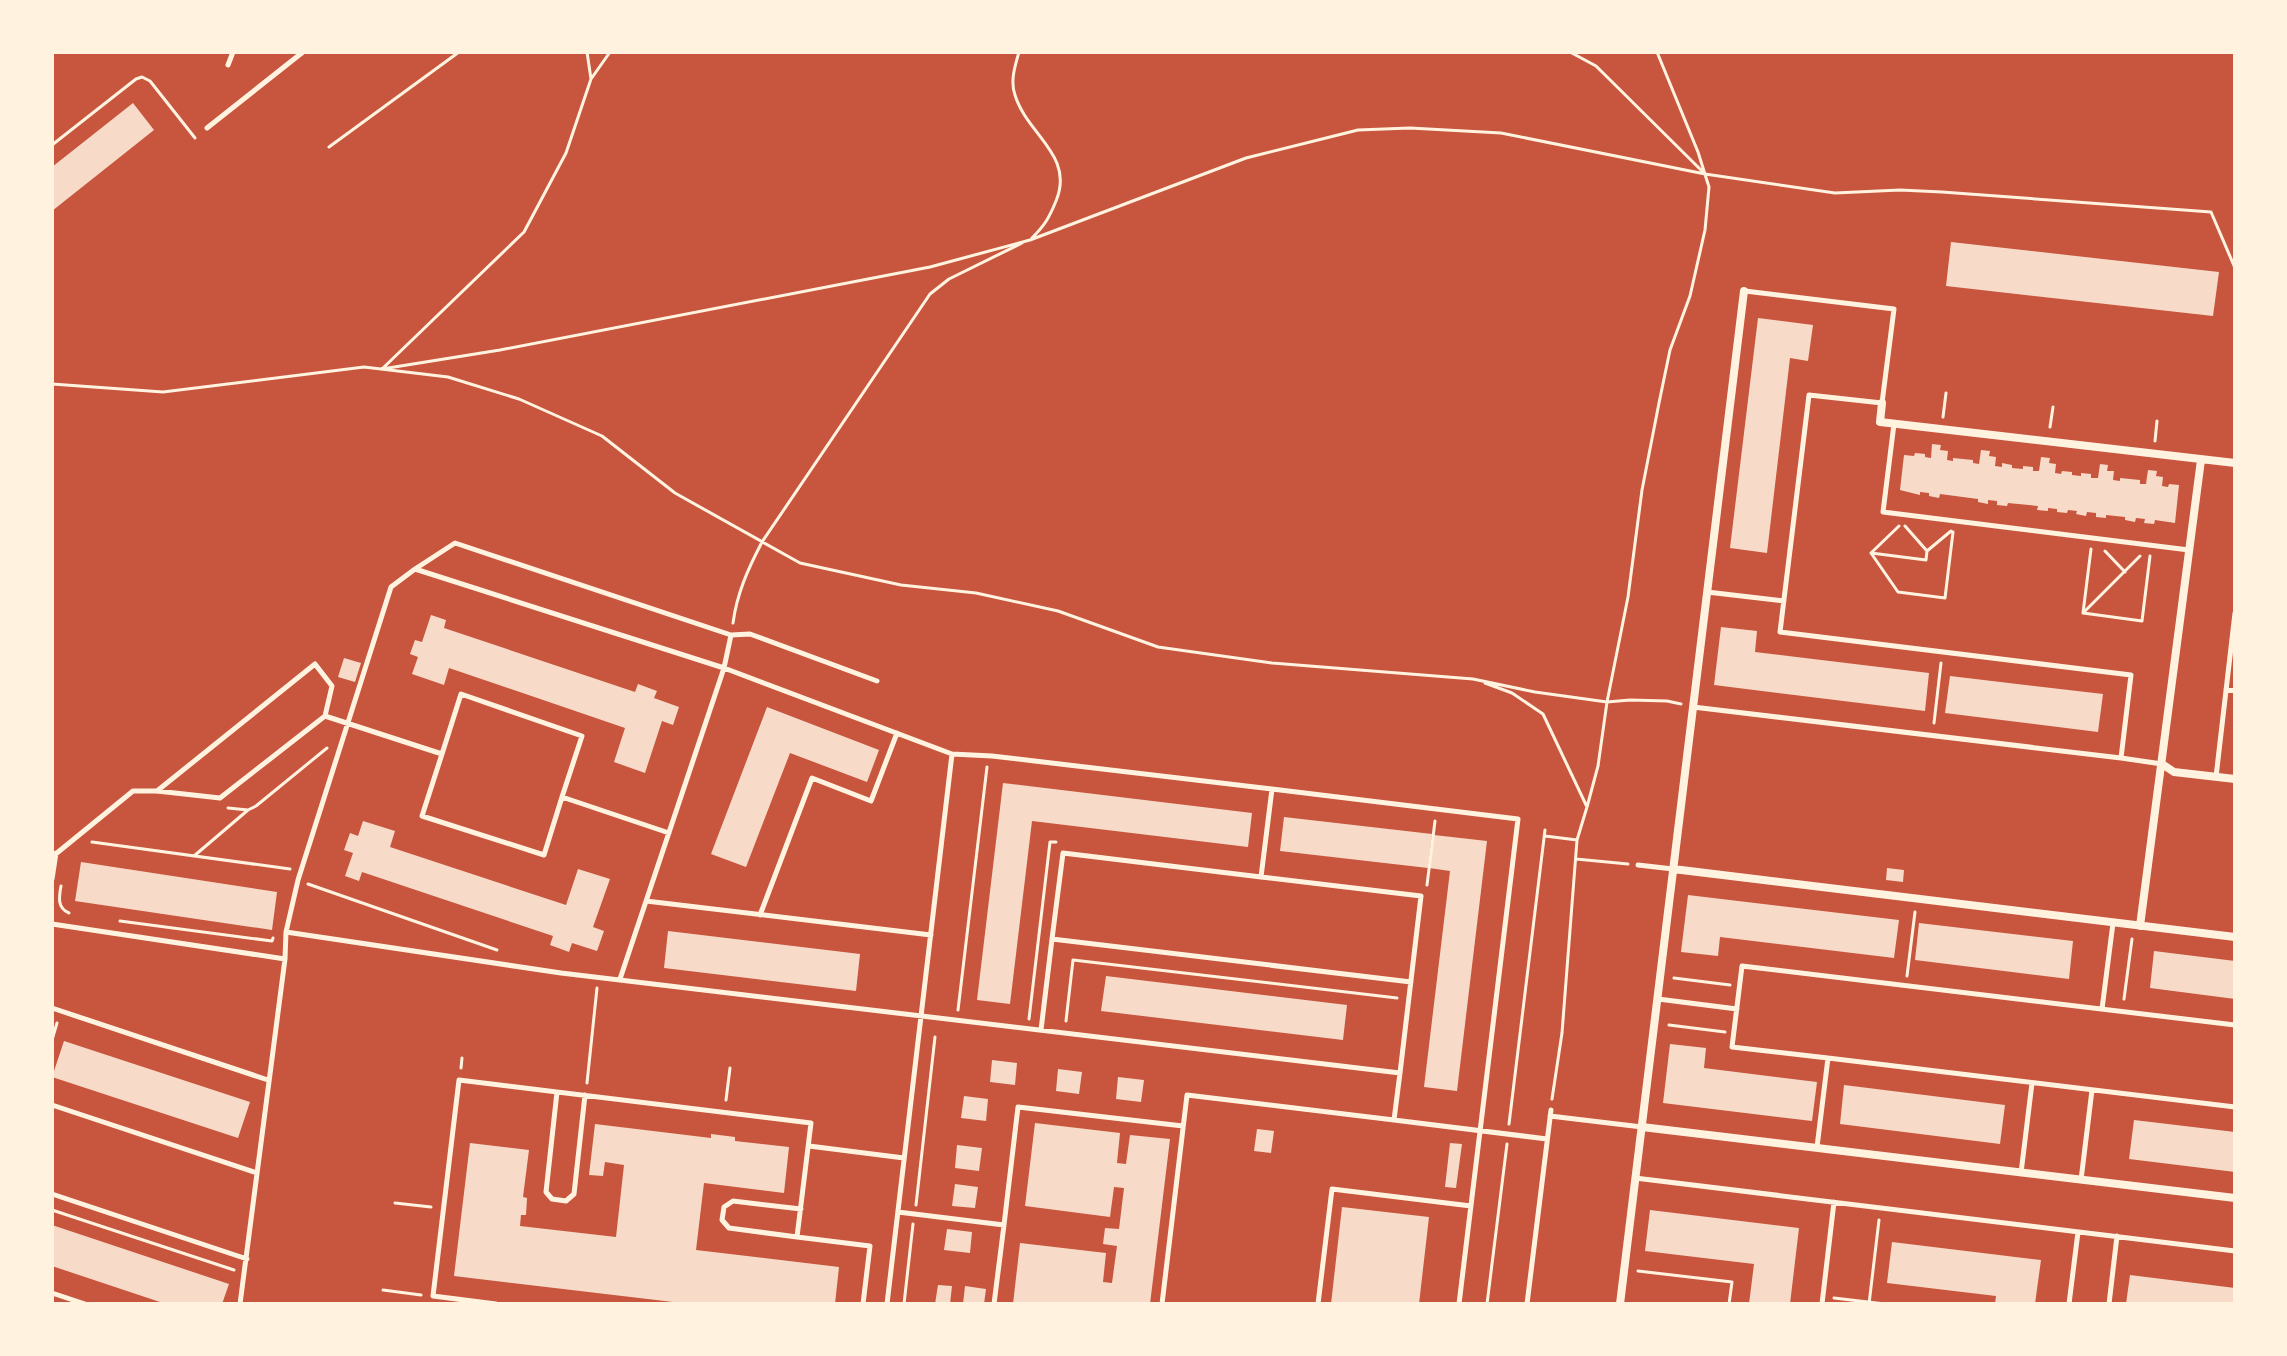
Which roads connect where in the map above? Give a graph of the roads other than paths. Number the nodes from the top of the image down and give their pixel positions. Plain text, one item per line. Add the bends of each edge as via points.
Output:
1 (233, 52) edge
2 (303, 52) edge
3 (228, 65) dead end
4 (207, 128) dead end
5 (1744, 291) joint
6 (1882, 403) junction
7 (1894, 424) junction
8 (2201, 460) junction
9 (2235, 463) edge
10 (2189, 550) junction
11 (415, 569) junction
12 (1707, 592) junction
13 (1784, 601) junction
14 (2235, 613) edge
15 (731, 635) junction
16 (724, 668) junction
17 (877, 681) dead end
18 (2226, 689) junction
19 (2235, 691) edge
20 (1693, 707) junction
21 (325, 716) junction
22 (349, 723) junction
23 (897, 733) junction
24 (442, 754) junction
25 (952, 754) junction
26 (2121, 758) junction
27 (2162, 764) junction
28 (2216, 777) junction
29 (2235, 779) edge
30 (1272, 789) junction
31 (157, 791) junction
32 (562, 797) junction
33 (669, 833) junction
34 (54, 855) edge
35 (1638, 865) road end
36 (1673, 869) junction
37 (1261, 877) junction
38 (52, 879) edge
39 (646, 901) junction
40 (760, 915) junction
41 (52, 924) edge
42 (2140, 926) junction
43 (2112, 927) junction
44 (286, 932) junction
45 (931, 935) junction
46 (2235, 937) edge
47 (1052, 939) junction
48 (285, 959) junction
49 (620, 979) junction
50 (1411, 982) junction
51 (1657, 999) junction
52 (2103, 1006) junction
53 (52, 1008) edge
54 (1737, 1009) junction
55 (921, 1015) junction
56 (2235, 1025) edge
57 (1041, 1030) junction
58 (1828, 1058) junction
59 (1400, 1073) junction
60 (268, 1080) junction
61 (2032, 1083) junction
62 (2092, 1090) junction
63 (557, 1092) junction
64 (585, 1095) junction
65 (52, 1105) edge
66 (2235, 1107) edge
67 (1394, 1120) junction
68 (1183, 1126) junction
69 (1642, 1127) junction
70 (1480, 1131) junction
71 (1547, 1139) junction
72 (809, 1146) junction
73 (1817, 1148) junction
74 (904, 1158) junction
75 (257, 1173) junction
76 (2021, 1173) junction
77 (1635, 1178) junction
78 (2081, 1180) junction
79 (52, 1194) edge
80 (2235, 1198) edge
81 (1834, 1202) junction
82 (1471, 1206) junction
83 (801, 1209) junction
84 (898, 1212) junction
85 (1004, 1225) junction
86 (2078, 1232) junction
87 (2117, 1236) junction
88 (797, 1237) junction
89 (2235, 1251) edge
90 (247, 1259) junction
91 (52, 1293) edge
92 (433, 1296) junction
93 (85, 1304) edge
94 (240, 1304) edge
95 (432, 1304) edge
96 (496, 1304) edge
97 (863, 1304) edge
98 (887, 1304) edge
99 (994, 1304) edge
100 (1162, 1304) edge
101 (1318, 1304) edge
102 (1459, 1304) edge
103 (1527, 1304) edge
104 (1620, 1304) edge
105 (1822, 1304) edge
106 (2069, 1304) edge
107 (2109, 1304) edge

1 - 3 lane
2 - 4 lane
5 - 6 lane via 1894,309
5 - 12 street
6 - 7 street via 1880,422
6 - 13 lane via 1809,395
7 - 8 street
7 - 10 lane via 1883,512
8 - 9 street
8 - 10 street
10 - 27 street
11 - 15 lane via 455,543
11 - 16 lane
11 - 22 lane via 391,587
12 - 13 lane
12 - 20 street
13 - 26 lane via 1780,632 2131,675
14 - 18 lane
15 - 16 lane
15 - 17 lane via 750,634
16 - 23 lane
16 - 33 lane
18 - 19 lane
18 - 28 lane
20 - 26 lane
20 - 36 street
21 - 22 lane
21 - 31 lane via 220,798
21 - 31 lane via 332,686 315,664
22 - 24 lane
22 - 44 lane
23 - 25 lane
23 - 40 lane via 871,801 812,778
24 - 32 lane via 422,816 544,855
24 - 32 lane via 461,694 582,736
25 - 30 lane
25 - 45 lane
26 - 27 lane
27 - 28 street via 2174,772
27 - 42 street
28 - 29 street
30 - 37 lane
30 - 70 lane via 1518,819
31 - 34 lane via 133,791
32 - 33 lane
33 - 39 lane
34 - 38 lane
35 - 36 lane
36 - 43 street
36 - 51 street
37 - 47 lane via 1063,853
37 - 50 lane via 1421,896
39 - 40 lane
39 - 49 lane
40 - 45 lane
41 - 48 lane
42 - 43 street
42 - 46 street
43 - 52 lane
44 - 48 lane
44 - 49 lane
45 - 55 lane
47 - 50 lane
47 - 57 lane
48 - 60 lane
49 - 55 lane
50 - 59 lane
51 - 54 lane
51 - 69 street
52 - 54 lane via 1742,966
52 - 56 lane
53 - 60 lane
54 - 58 lane via 1732,1047
55 - 57 lane
55 - 74 lane
57 - 59 lane
58 - 61 lane
58 - 73 lane
59 - 67 lane
60 - 75 lane
61 - 62 lane
61 - 76 lane
62 - 66 lane
62 - 78 lane
63 - 64 lane
63 - 64 lane via 546,1192 566,1201 574,1194
63 - 92 lane via 459,1080
64 - 72 lane via 811,1123
65 - 75 lane
67 - 68 lane via 1187,1095
67 - 70 lane
68 - 85 lane via 1018,1107
68 - 100 lane
69 - 71 lane via 1550,1113
69 - 73 street
69 - 77 street
70 - 71 lane
70 - 82 lane
71 - 103 lane
72 - 74 lane
72 - 83 lane
73 - 76 street
74 - 84 lane
75 - 90 lane
76 - 78 street
77 - 81 lane
77 - 104 street
78 - 80 street
79 - 90 lane
81 - 86 lane
81 - 105 lane
82 - 101 lane via 1332,1189
82 - 102 lane
83 - 88 lane
83 - 88 lane via 733,1201 724,1207 722,1220 729,1228
84 - 85 lane
84 - 98 lane
85 - 99 lane
86 - 87 lane
86 - 106 lane
87 - 89 lane
87 - 107 lane
88 - 97 lane via 870,1246
90 - 94 lane
91 - 93 lane
92 - 95 lane
92 - 96 lane

